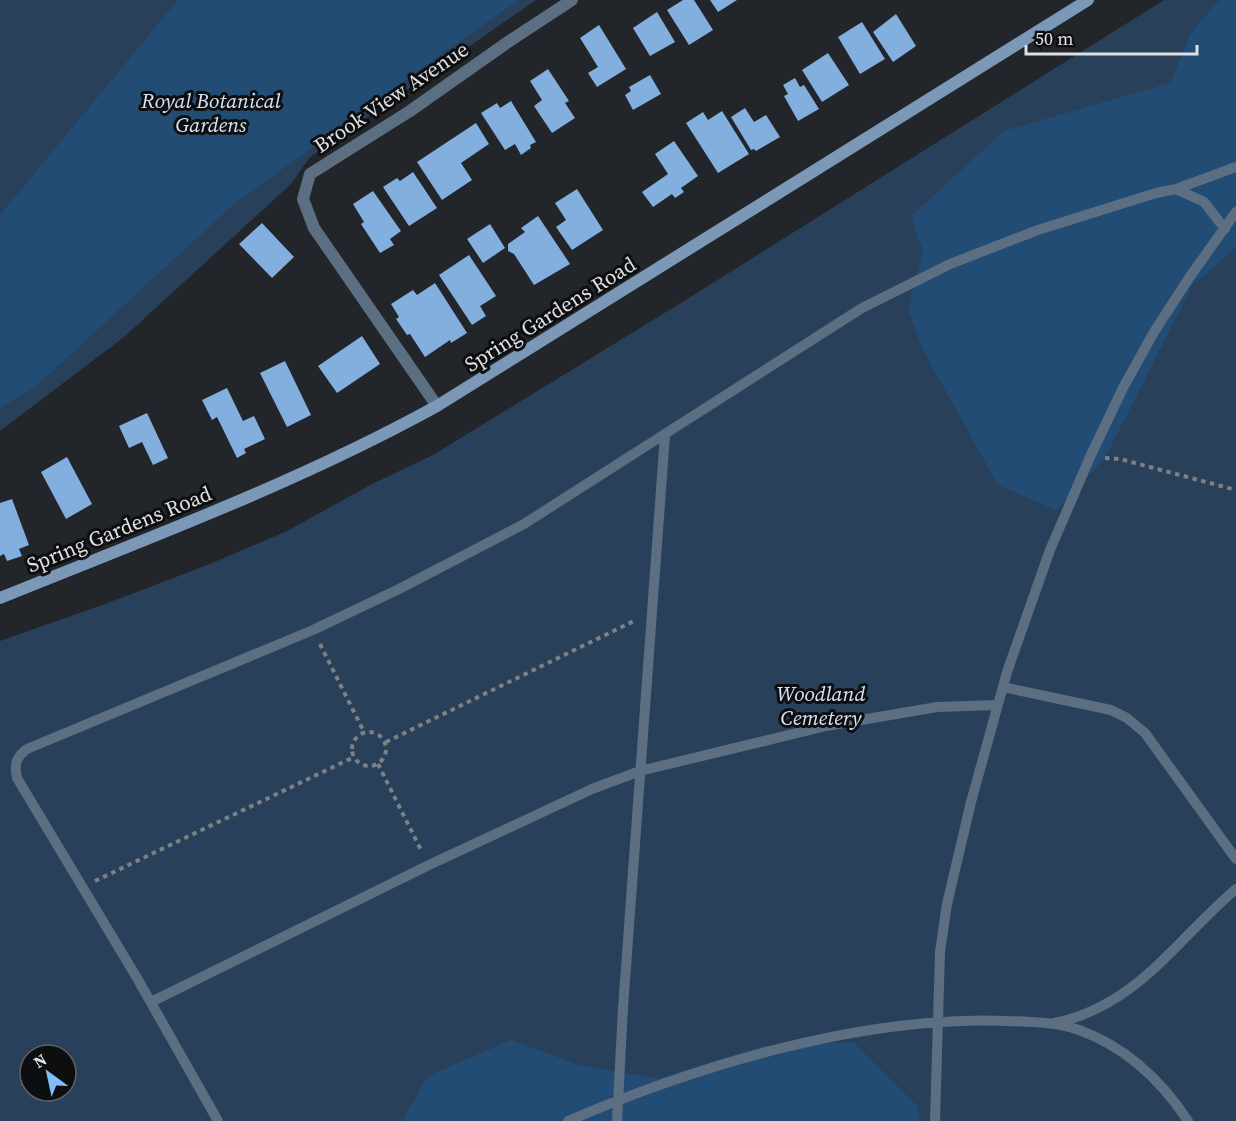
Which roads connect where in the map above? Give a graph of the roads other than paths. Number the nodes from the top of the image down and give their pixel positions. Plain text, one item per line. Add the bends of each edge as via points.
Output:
1 (1088, 0) edge
2 (569, 1) edge
3 (1236, 167) edge
4 (1176, 189) junction
5 (1236, 212) edge
6 (1231, 229) edge
7 (437, 406) junction
8 (664, 435) junction
9 (0, 598) edge
10 (1003, 687) junction
11 (997, 705) junction
12 (640, 771) junction
13 (1236, 859) edge
14 (1236, 888) edge
15 (152, 1002) junction
16 (938, 1022) junction
17 (1051, 1023) junction
18 (618, 1100) junction
19 (218, 1121) edge
20 (568, 1121) edge
21 (617, 1121) edge
22 (935, 1121) edge
23 (1188, 1121) edge

1 - 7 street, Spring Gardens Road
2 - 7 street, Brook View Avenue via 410,111 310,174 303,199 314,228
3 - 4 lane
4 - 6 lane via 1204,202
4 - 8 lane via 1038,230 950,264 862,308
5 - 6 lane
6 - 10 lane via 1189,278 1123,388 1050,550
7 - 9 street, Spring Gardens Road via 359,448 250,497
8 - 12 lane
8 - 15 lane via 524,524 401,588 313,630 19,755 14,766 16,778
10 - 11 lane
10 - 13 lane via 1111,710 1127,718 1145,733
11 - 12 lane via 937,707 826,726
11 - 16 lane via 947,904 940,952
12 - 15 lane via 592,789 429,865
12 - 18 lane
14 - 17 lane via 1124,994 1097,1010
15 - 19 lane
16 - 17 lane
16 - 18 lane via 854,1033 769,1052
16 - 22 lane
17 - 23 lane via 1079,1030 1113,1046 1144,1067 1170,1094
18 - 20 lane
18 - 21 lane

